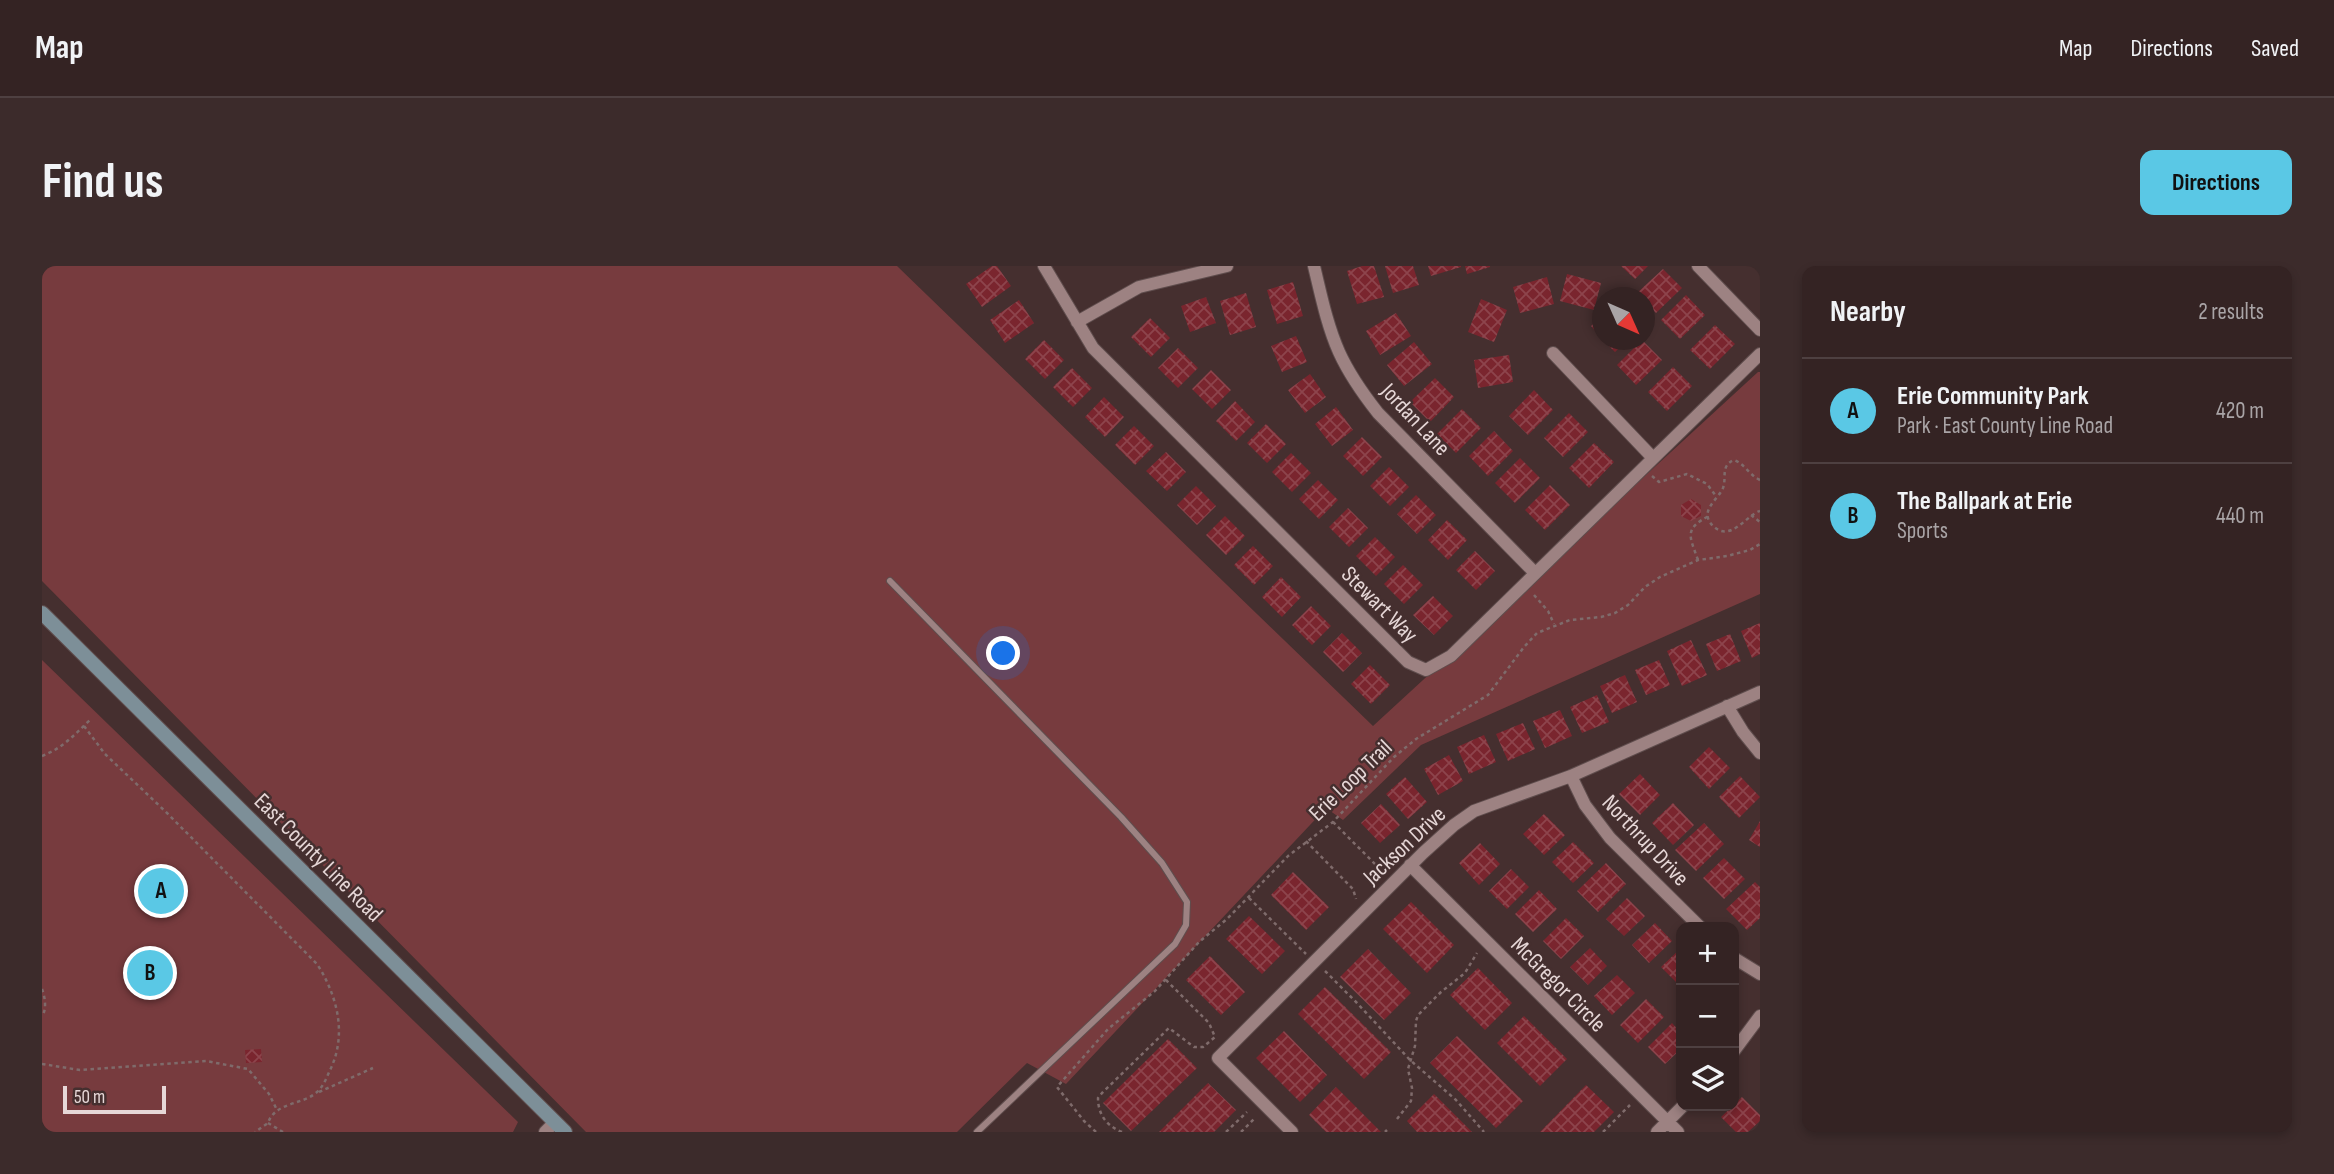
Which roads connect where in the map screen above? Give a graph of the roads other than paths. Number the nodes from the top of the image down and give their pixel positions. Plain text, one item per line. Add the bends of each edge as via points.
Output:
1 (1044, 266) edge
2 (1227, 266) edge
3 (1314, 266) edge
4 (1698, 266) edge
5 (1077, 322) junction
6 (1760, 330) edge
7 (1553, 353) dead end
8 (1760, 354) edge
9 (1653, 458) junction
10 (1534, 572) junction
11 (890, 581) dead end
12 (42, 614) edge
13 (1760, 692) edge
14 (1727, 706) junction
15 (1760, 753) edge
16 (1571, 776) junction
17 (1410, 865) junction
18 (1695, 922) edge
19 (1739, 961) edge
20 (1760, 974) edge
21 (1760, 1016) edge
22 (1736, 1048) edge
23 (1678, 1111) edge
24 (1667, 1121) junction
25 (555, 1129) edge
26 (977, 1132) edge
27 (1292, 1132) edge
28 (1657, 1132) edge
29 (1678, 1132) edge

1 - 5 street
2 - 5 street via 1139,287
3 - 10 street, Jordan Lane via 1327,318 1357,386
4 - 6 street
5 - 10 street, Stewart Way via 1093,348 1408,662 1426,670 1451,656
7 - 9 street
8 - 9 street, Stewart Way
9 - 10 street, Stewart Way
11 - 26 lane via 1121,817 1162,863 1186,902 1186,925 1175,944
12 - 25 main road, East County Line Road
13 - 14 street, Jackson Drive
14 - 15 street
14 - 16 street, Jackson Drive
16 - 17 street, Jackson Drive via 1474,811
16 - 18 street, Northrup Drive via 1585,805 1611,838
17 - 24 street, McGregor Circle
17 - 27 street, Jackson Drive via 1218,1058
19 - 20 street
21 - 22 street
23 - 24 street
24 - 28 street
24 - 29 street, McGregor Circle

